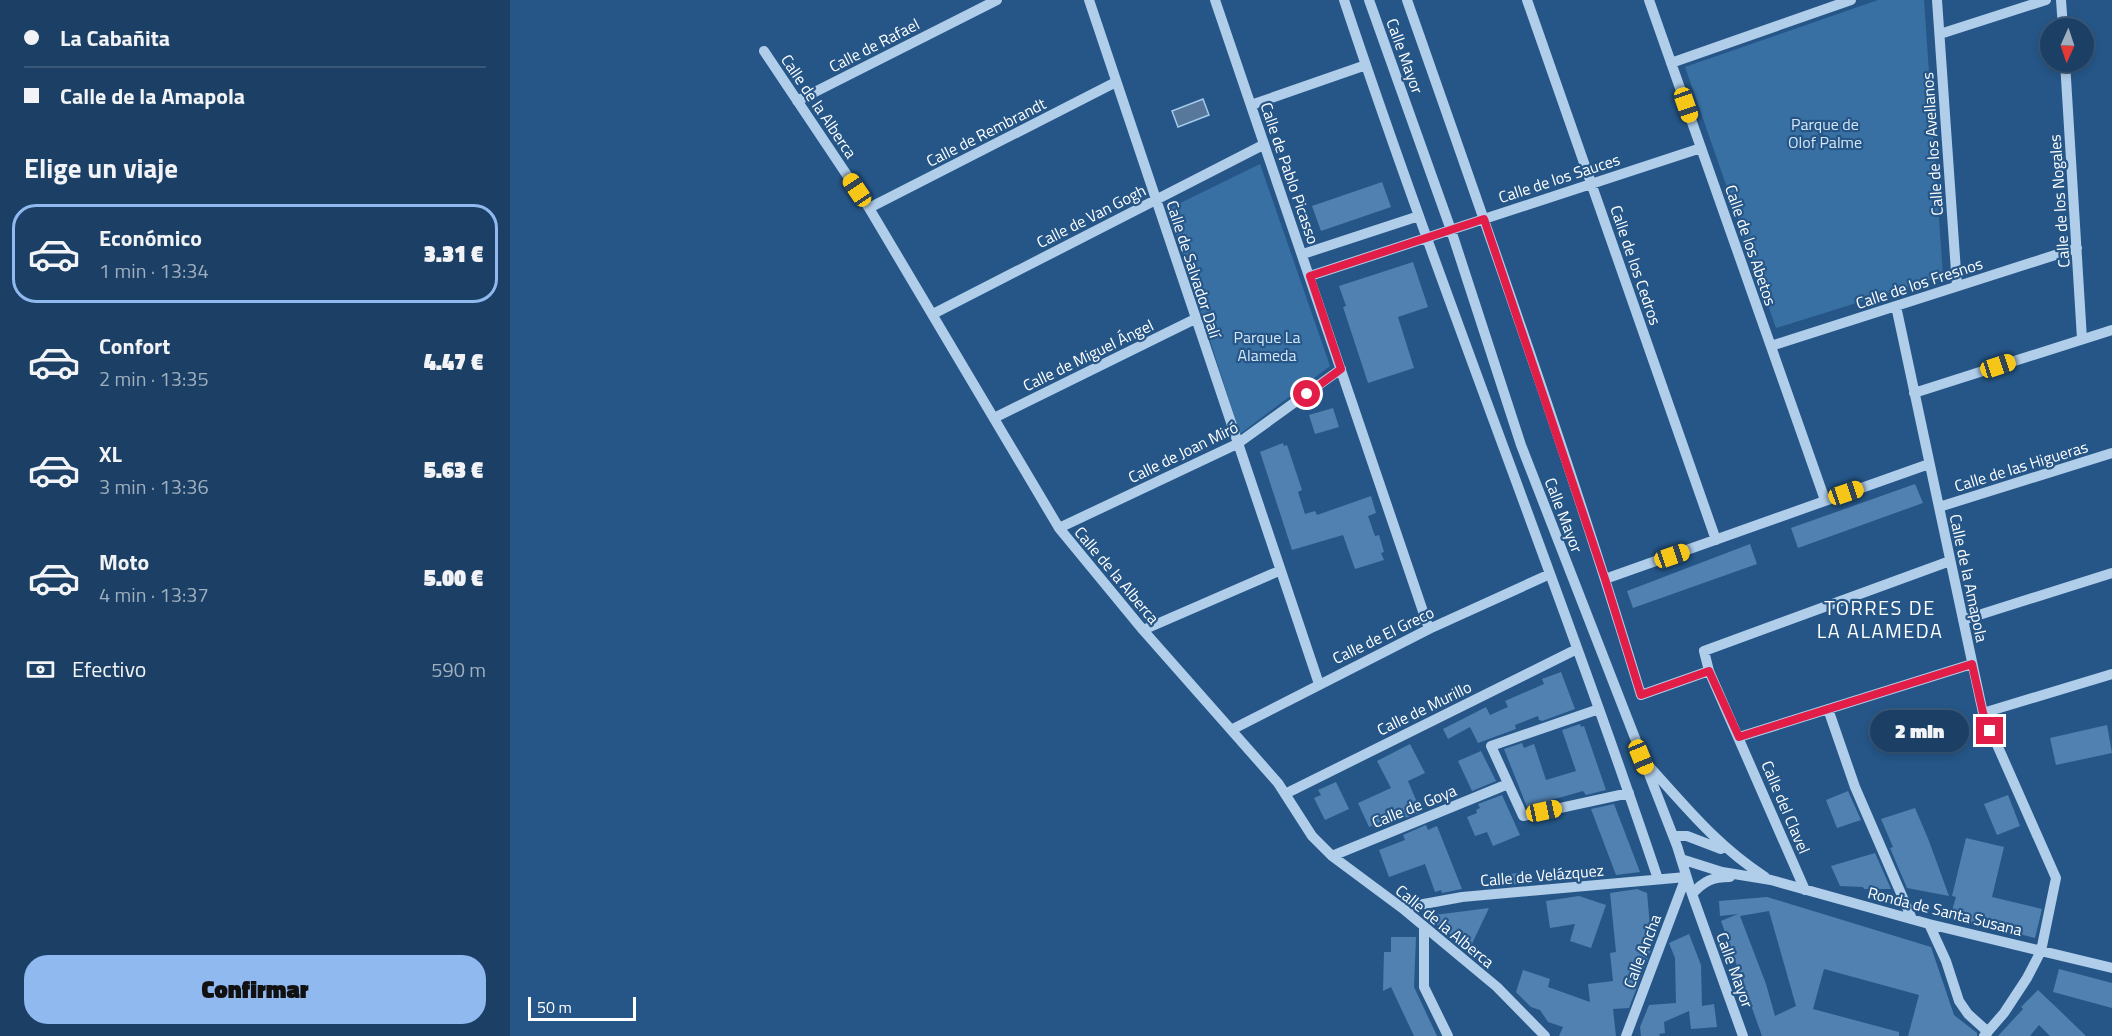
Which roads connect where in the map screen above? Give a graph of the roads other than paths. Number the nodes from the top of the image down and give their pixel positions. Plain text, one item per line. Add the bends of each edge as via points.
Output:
1 (998, 0) edge
2 (1089, 0) edge
3 (1215, 0) edge
4 (1344, 0) edge
5 (1369, 0) edge
6 (1407, 0) edge
7 (1527, 0) edge
8 (1649, 0) edge
9 (1851, 0) edge
10 (1937, 0) edge
11 (2046, 0) edge
12 (2061, 0) edge
13 (2062, 18) edge
14 (1940, 34) junction
15 (764, 51) dead end
16 (1671, 63) junction
17 (1366, 65) junction
18 (2066, 72) edge
19 (1116, 82) junction
20 (797, 101) junction
21 (1251, 105) junction
22 (1263, 145) junction
23 (1701, 147) junction
24 (1591, 184) junction
25 (1156, 200) junction
26 (869, 208) junction
27 (1419, 216) junction
28 (1484, 219) junction
29 (1451, 230) junction
30 (1427, 238) junction
31 (2077, 248) junction
32 (1303, 254) junction
33 (1310, 276) junction
34 (1957, 286) junction
35 (1896, 306) junction
36 (933, 314) junction
37 (1195, 319) junction
38 (2112, 330) edge
39 (2082, 339) junction
40 (1771, 346) junction
41 (1341, 369) junction
42 (1914, 393) junction
43 (994, 418) junction
44 (1237, 444) junction
45 (2112, 453) edge
46 (1929, 464) junction
47 (1825, 500) junction
48 (1939, 507) junction
49 (1059, 528) junction
50 (1716, 540) junction
51 (1950, 561) junction
52 (1280, 571) junction
53 (2112, 573) edge
54 (1550, 574) junction
55 (1605, 579) junction
56 (1963, 620) junction
57 (1429, 629) junction
58 (1143, 630) junction
59 (1577, 649) junction
60 (1972, 664) junction
61 (1709, 671) junction
62 (2112, 674) edge
63 (1318, 684) junction
64 (1599, 709) junction
65 (1828, 709) junction
66 (1983, 713) junction
67 (1233, 729) junction
68 (1739, 737) junction
69 (1641, 757) junction
70 (1508, 784) junction
71 (1629, 793) junction
72 (1286, 794) junction
73 (1673, 836) junction
74 (1332, 856) junction
75 (1734, 856) junction
76 (1681, 859) junction
77 (1748, 876) junction
78 (1686, 877) junction
79 (1658, 879) junction
80 (1771, 880) junction
81 (1805, 890) junction
82 (1692, 894) junction
83 (1402, 908) junction
84 (1912, 919) junction
85 (1929, 924) junction
86 (1424, 928) junction
87 (2041, 951) junction
88 (2112, 968) edge
89 (1986, 1034) edge
90 (1448, 1036) edge
91 (1545, 1036) edge
92 (1626, 1036) edge
93 (1743, 1036) edge

1 - 20 street, Calle de Rafael
2 - 19 street, Calle de Salvador Dalí
3 - 21 street, Calle de Pablo Picasso
4 - 17 street, Calle Mayor
5 - 29 street, Calle Mayor
6 - 28 street, Calle Mayor
7 - 24 street, Calle de los Cedros
8 - 16 street, Calle de los Abetos
9 - 16 street
10 - 14 street, Calle de los Avellanos
11 - 14 street
12 - 13 street
14 - 34 street, Calle de los Avellanos
15 - 20 street, Calle de la Alberca
16 - 23 street, Calle de los Abetos
17 - 21 street
17 - 27 street, Calle Mayor
18 - 31 street, Calle de los Nogales
19 - 25 street, Calle de Salvador Dalí
19 - 26 street, Calle de Rembrandt
20 - 26 street, Calle de la Alberca
21 - 22 street, Calle de Pablo Picasso
22 - 25 street, Calle de Van Gogh
22 - 32 street, Calle de Pablo Picasso
23 - 24 street, Calle de los Sauces
23 - 40 street, Calle de los Abetos
24 - 28 street, Calle de los Sauces
24 - 50 street, Calle de los Cedros
25 - 36 street, Calle de Van Gogh
25 - 37 street, Calle de Salvador Dalí
26 - 36 street, Calle de la Alberca
27 - 30 street, Calle Mayor
27 - 32 street
28 - 29 street, Calle de los Sauces
28 - 55 street, Calle Mayor
29 - 30 street, Calle de los Sauces
29 - 69 street, Calle Mayor via 1521,445
30 - 33 street, Calle de los Sauces
30 - 54 street, Calle Mayor
31 - 34 street, Calle de los Fresnos
31 - 39 street, Calle de los Nogales
32 - 33 street, Calle de Pablo Picasso
33 - 41 street, Calle de Pablo Picasso
34 - 35 street, Calle de los Fresnos
35 - 40 street, Calle de los Fresnos
35 - 42 street, Calle de la Amapola
36 - 43 street, Calle de la Alberca
37 - 43 street, Calle de Miguel Ángel
37 - 44 street, Calle de Salvador Dalí
38 - 39 street
39 - 42 street
40 - 47 street, Calle de los Abetos
41 - 44 street, Calle de Joan Miró
41 - 57 street, Calle de Pablo Picasso
42 - 46 street, Calle de la Amapola
43 - 49 street, Calle de la Alberca
44 - 49 street, Calle de Joan Miró
44 - 52 street, Calle de Salvador Dalí
45 - 48 street, Calle de las Higueras
46 - 47 street
46 - 48 street, Calle de la Amapola
47 - 50 street
48 - 51 street, Calle de la Amapola
49 - 58 street, Calle de la Alberca
50 - 55 street
51 - 56 street, Calle de la Amapola
51 - 61 street via 1704,651
52 - 58 street
52 - 63 street, Calle de Salvador Dalí
53 - 56 street
54 - 57 street, Calle de El Greco
54 - 59 street, Calle Mayor
55 - 61 street, Calle Mayor via 1641,695
56 - 60 street, Calle de la Amapola
57 - 63 street, Calle de El Greco
58 - 67 street, Calle de la Alberca
59 - 64 street, Calle Mayor
59 - 72 street, Calle de Murillo
60 - 65 street
60 - 66 street, Calle de la Amapola
61 - 68 street, Calle del Clavel
62 - 66 street
63 - 67 street, Calle de El Greco
64 - 70 street via 1491,746
64 - 71 street, Calle Mayor
65 - 68 street
65 - 84 street via 1855,787
66 - 87 street, Calle de la Amapola via 2056,878
67 - 72 street, Calle de la Alberca
68 - 81 street, Calle del Clavel
69 - 73 street, Calle Mayor
69 - 75 street, Ronda de Santa Susana via 1693,817
70 - 71 street via 1523,816
70 - 74 street, Calle de Goya
71 - 79 street, Calle Mayor
72 - 74 street, Calle de la Alberca via 1312,836
73 - 75 street, Ronda de Santa Susana via 1712,844
73 - 76 street, Calle Mayor
74 - 83 street, Calle de la Alberca
75 - 80 street, Ronda de Santa Susana
76 - 77 street, Ronda de Santa Susana
76 - 78 street, Calle Mayor
77 - 80 street, Ronda de Santa Susana
77 - 82 street, Ronda de Santa Susana via 1714,877
78 - 79 street, Calle de Velázquez
78 - 82 street, Calle Mayor
78 - 92 street, Calle Ancha
79 - 83 street, Calle de Velázquez via 1462,897
80 - 81 street, Ronda de Santa Susana
81 - 84 street, Ronda de Santa Susana
82 - 93 street, Calle Mayor
83 - 86 street, Calle de la Alberca
84 - 85 street, Ronda de Santa Susana
85 - 87 street, Ronda de Santa Susana
85 - 89 street via 1959,1001
86 - 90 street via 1424,987
86 - 91 street, Calle de la Alberca via 1497,987
87 - 88 street, Ronda de Santa Susana
87 - 89 street, Calle de la Amapola via 2004,1013

